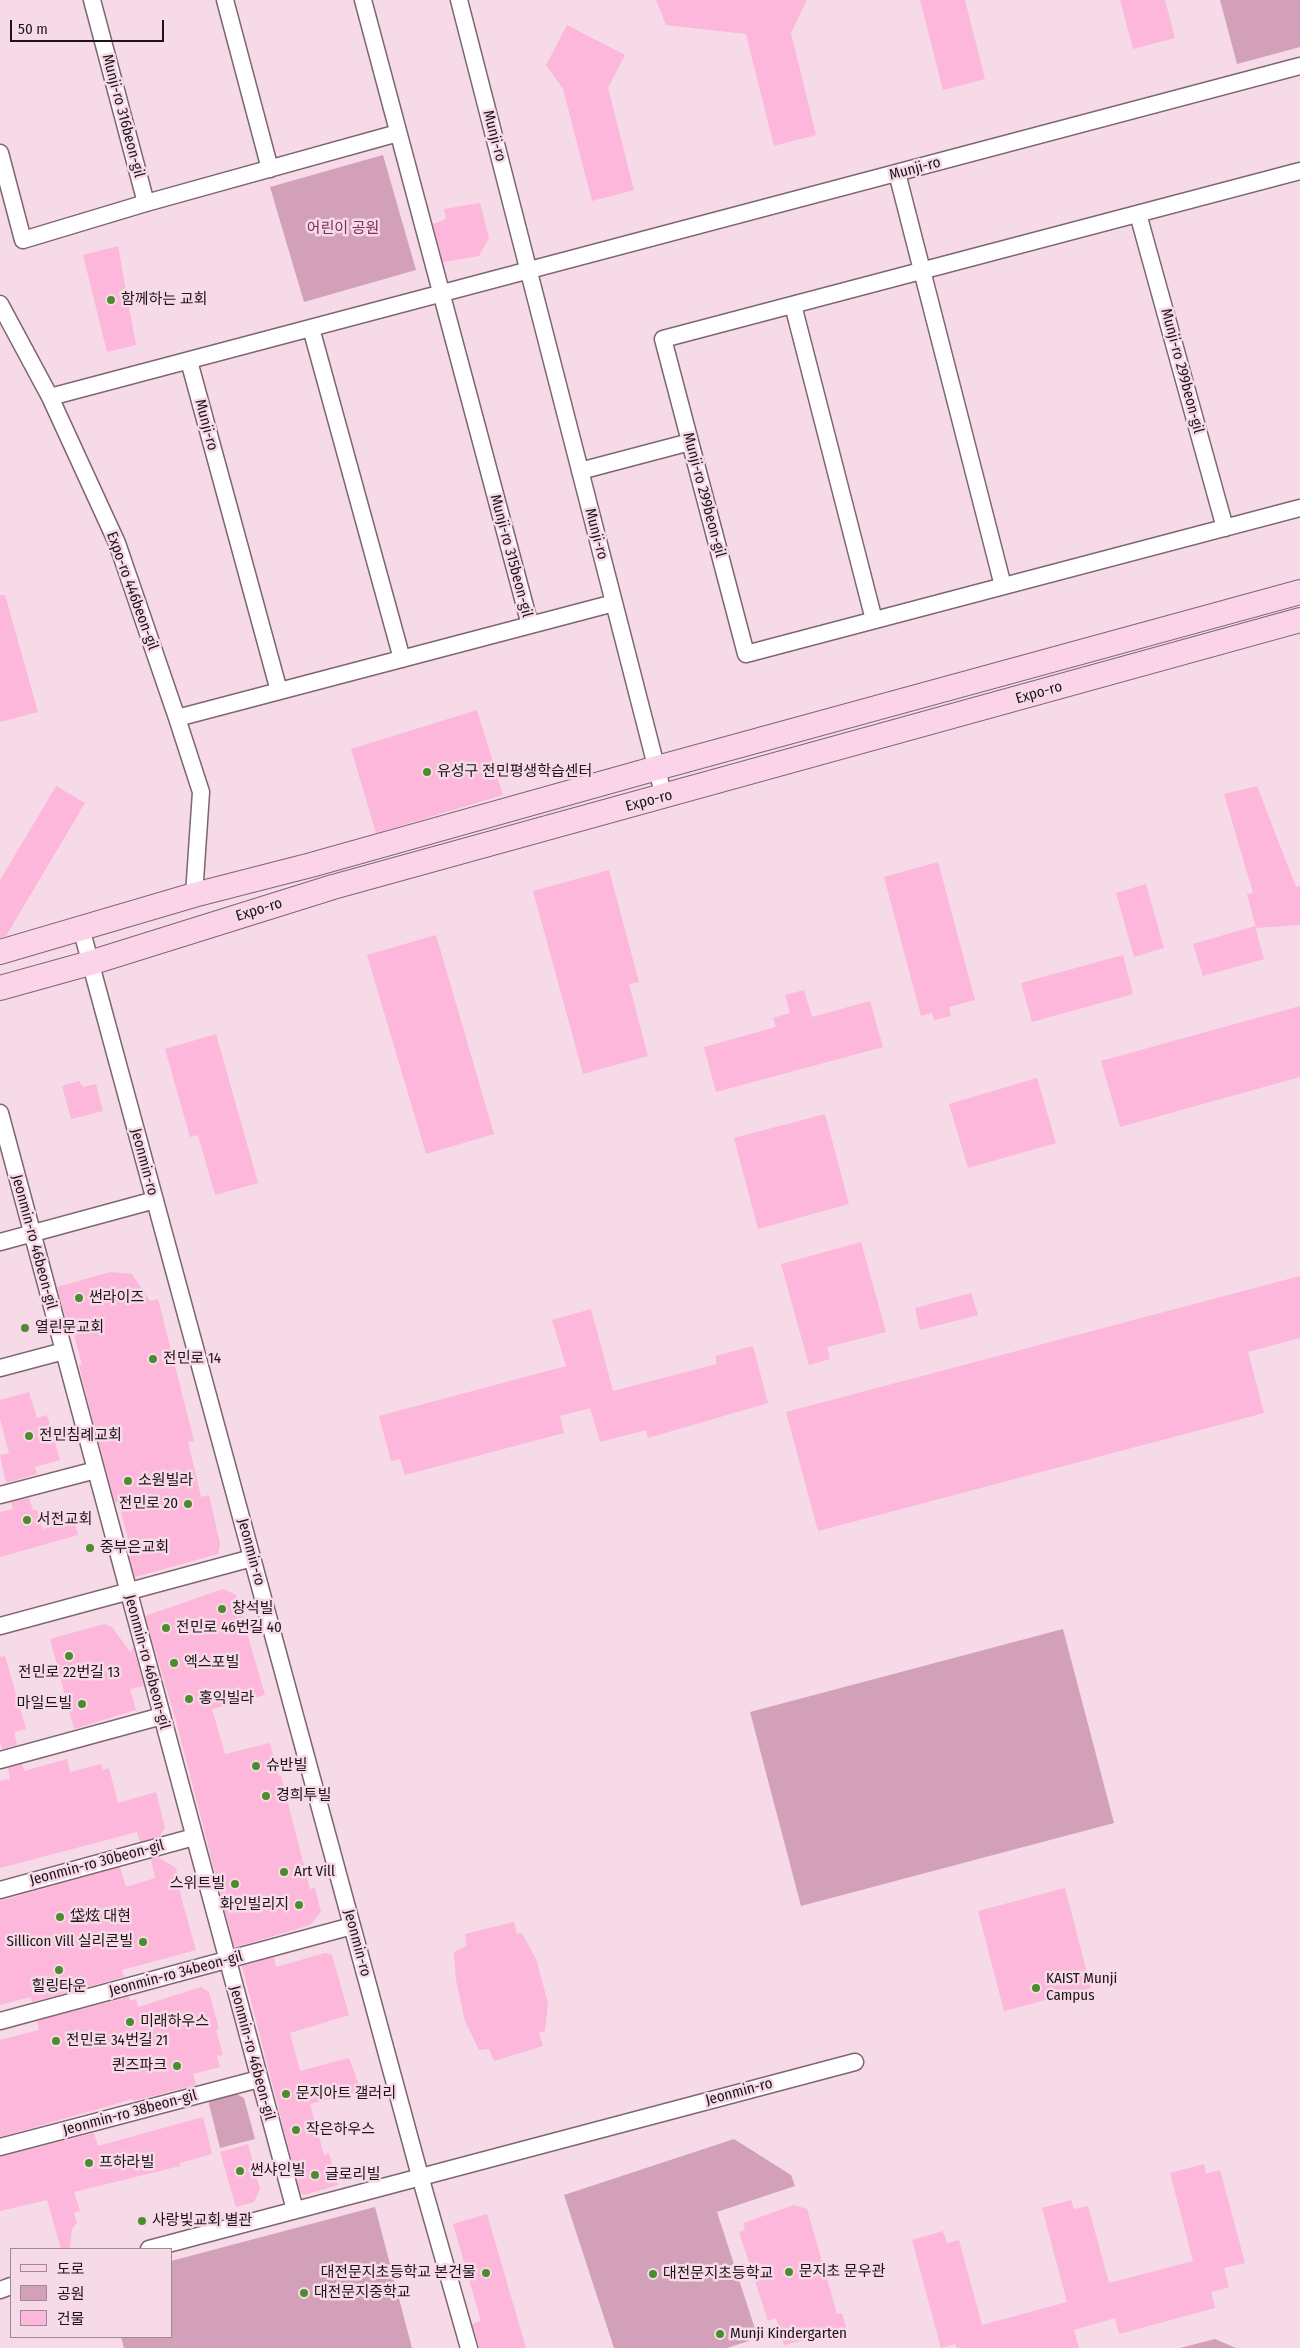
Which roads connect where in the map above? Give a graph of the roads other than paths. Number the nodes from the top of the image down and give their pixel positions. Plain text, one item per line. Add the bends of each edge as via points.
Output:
1 (92, 0) edge
2 (225, 0) edge
3 (363, 0) edge
4 (459, 0) edge
5 (1300, 66) edge
6 (398, 133) junction
7 (0, 153) edge
8 (270, 169) junction
9 (1300, 171) edge
10 (897, 173) junction
11 (146, 204) junction
12 (1138, 214) junction
13 (923, 270) junction
14 (530, 271) junction
15 (440, 295) junction
16 (0, 304) edge
17 (793, 304) junction
18 (311, 328) junction
19 (189, 361) junction
20 (50, 397) junction
21 (690, 442) junction
22 (580, 471) junction
23 (1300, 508) edge
24 (1225, 528) junction
25 (1003, 586) junction
26 (1300, 592) edge
27 (614, 603) junction
28 (874, 620) junction
29 (1300, 620) edge
30 (530, 625) junction
31 (402, 659) junction
32 (279, 691) junction
33 (177, 718) junction
34 (657, 768) junction
35 (664, 797) junction
36 (194, 895) junction
37 (81, 928) junction
38 (0, 952) edge
39 (90, 963) junction
40 (0, 988) edge
41 (0, 1113) edge
42 (155, 1200) junction
43 (32, 1233) junction
44 (0, 1242) edge
45 (64, 1351) junction
46 (0, 1368) edge
47 (96, 1470) junction
48 (0, 1495) edge
49 (252, 1558) junction
50 (128, 1591) junction
51 (0, 1626) edge
52 (162, 1716) junction
53 (0, 1760) edge
54 (194, 1837) junction
55 (0, 1890) edge
56 (352, 1926) junction
57 (228, 1960) junction
58 (0, 2021) edge
59 (855, 2062) dead end
60 (259, 2079) junction
61 (0, 2147) edge
62 (420, 2176) junction
63 (295, 2210) junction
64 (153, 2248) edge
65 (469, 2348) edge

1 - 11 street, Munji-ro 316beon-gil
2 - 8 street
3 - 6 street
4 - 14 street, Munji-ro
5 - 10 street, Munji-ro
6 - 8 street
6 - 15 street
7 - 11 street via 23,240
8 - 11 street
9 - 12 street, Munji-ro 299beon-gil
10 - 13 street
10 - 14 street, Munji-ro
12 - 13 street, Munji-ro 299beon-gil
12 - 24 street, Munji-ro 299beon-gil
13 - 17 street, Munji-ro 299beon-gil
13 - 25 street
14 - 15 street, Munji-ro
14 - 22 street, Munji-ro
15 - 18 street, Munji-ro
15 - 30 street, Munji-ro 315beon-gil
16 - 20 street, Expo-ro 446beon-gil
17 - 21 street, Munji-ro 299beon-gil via 663,339
17 - 28 street
18 - 19 street, Munji-ro
18 - 31 street
19 - 20 street, Munji-ro
19 - 32 street, Munji-ro
20 - 33 street, Expo-ro 446beon-gil via 116,543
21 - 22 street
21 - 28 street, Munji-ro 299beon-gil via 746,654
22 - 27 street, Munji-ro
23 - 24 street, Munji-ro 299beon-gil
24 - 25 street, Munji-ro 299beon-gil
25 - 28 street, Munji-ro 299beon-gil
26 - 34 main road, Expo-ro
27 - 30 street
27 - 34 street, Munji-ro
29 - 35 main road, Expo-ro
30 - 31 street, Munji-ro 315beon-gil
31 - 32 street, Munji-ro 315beon-gil
32 - 33 street, Munji-ro 315beon-gil
33 - 36 street, Expo-ro 446beon-gil via 200,792
34 - 35 street, Munji-ro
34 - 36 main road, Expo-ro
35 - 39 main road, Expo-ro via 333,887
36 - 37 main road, Expo-ro
37 - 38 main road, Expo-ro
37 - 39 street, Jeonmin-ro
39 - 40 main road, Expo-ro
39 - 42 street, Jeonmin-ro
41 - 43 street, Jeonmin-ro 46beon-gil
42 - 43 street
42 - 49 street, Jeonmin-ro
43 - 44 street
43 - 45 street, Jeonmin-ro 46beon-gil
45 - 46 street
45 - 47 street, Jeonmin-ro 46beon-gil
47 - 48 street
47 - 50 street, Jeonmin-ro 46beon-gil
49 - 50 street
49 - 56 street, Jeonmin-ro
50 - 51 street
50 - 52 street, Jeonmin-ro 46beon-gil
52 - 53 street
52 - 54 street, Jeonmin-ro 46beon-gil
54 - 55 street, Jeonmin-ro 30beon-gil
54 - 57 street, Jeonmin-ro 46beon-gil
56 - 57 street, Jeonmin-ro 34beon-gil
56 - 62 street, Jeonmin-ro
57 - 58 street, Jeonmin-ro 34beon-gil
57 - 60 street, Jeonmin-ro 46beon-gil
59 - 62 street, Jeonmin-ro
60 - 61 street, Jeonmin-ro 38beon-gil
60 - 63 street, Jeonmin-ro 46beon-gil
62 - 63 street, Jeonmin-ro
62 - 65 street, Jeonmin-ro
63 - 64 street, Jeonmin-ro

